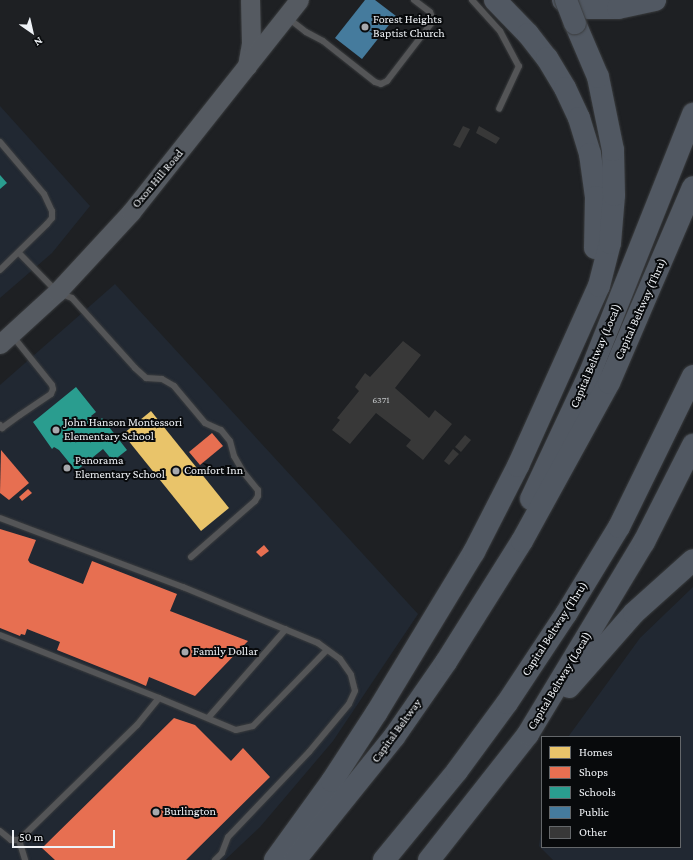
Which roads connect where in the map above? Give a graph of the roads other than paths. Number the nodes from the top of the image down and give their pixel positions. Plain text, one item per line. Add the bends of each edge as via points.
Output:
1 (250, 0) edge
2 (299, 0) edge
3 (414, 0) edge
4 (472, 0) edge
5 (495, 0) edge
6 (564, 0) edge
7 (655, 0) edge
8 (286, 17) junction
9 (245, 71) junction
10 (499, 109) dead end
11 (693, 114) edge
12 (0, 142) edge
13 (693, 187) edge
14 (19, 253) junction
15 (0, 270) edge
16 (57, 292) junction
17 (6, 339) edge
18 (568, 358) junction
19 (693, 376) edge
20 (0, 426) edge
21 (693, 446) edge
22 (0, 518) edge
23 (191, 557) dead end
24 (693, 560) edge
25 (488, 595) junction
26 (286, 630) junction
27 (0, 636) edge
28 (327, 650) junction
29 (159, 698) junction
30 (208, 718) junction
31 (528, 734) junction
32 (0, 831) edge
33 (19, 840) junction
34 (25, 860) edge
35 (215, 860) edge
36 (275, 860) edge
37 (295, 860) edge
38 (384, 860) edge
39 (429, 860) edge

1 - 9 main road via 251,43
2 - 8 main road, Oxon Hill Road
3 - 8 lane via 430,12 433,21 387,81 381,84 374,82 323,41
4 - 10 lane via 500,31 519,66
5 - 18 highway via 528,34 550,64 579,118 590,154 596,197 596,239 589,282
6 - 7 highway via 589,8 618,8
6 - 18 highway, bridge via 598,77 606,108 613,150 614,195 610,243 599,286
8 - 9 main road, Oxon Hill Road
9 - 16 main road, Oxon Hill Road via 131,212
11 - 25 highway, Capital Beltway (Local) via 590,373 501,557
12 - 14 lane via 44,194 52,211 52,218
13 - 25 highway, Capital Beltway (Thru) via 609,383 555,484
14 - 15 lane
14 - 16 lane
16 - 17 main road, Oxon Hill Road
16 - 23 lane via 72,298 146,378 162,379 174,386 205,423 221,430 230,441 244,473 258,490 255,501
17 - 20 lane via 52,385 53,389 51,394 2,428
18 - 36 highway via 518,466 474,552 377,712 332,781
19 - 38 highway, Capital Beltway (Thru) via 619,526 566,614 507,703 461,765
21 - 31 highway, Capital Beltway (Local) via 644,542
22 - 26 lane via 183,586
24 - 31 highway via 634,613
25 - 37 highway, Capital Beltway via 394,737
26 - 28 lane
26 - 30 lane
27 - 29 lane
28 - 30 lane via 253,726 236,730
28 - 35 lane via 340,659 351,675 355,691 349,704 309,752 228,837 222,853
29 - 30 lane
29 - 33 lane via 137,725
31 - 39 highway, Capital Beltway (Local)
32 - 33 lane via 11,840
33 - 34 lane

